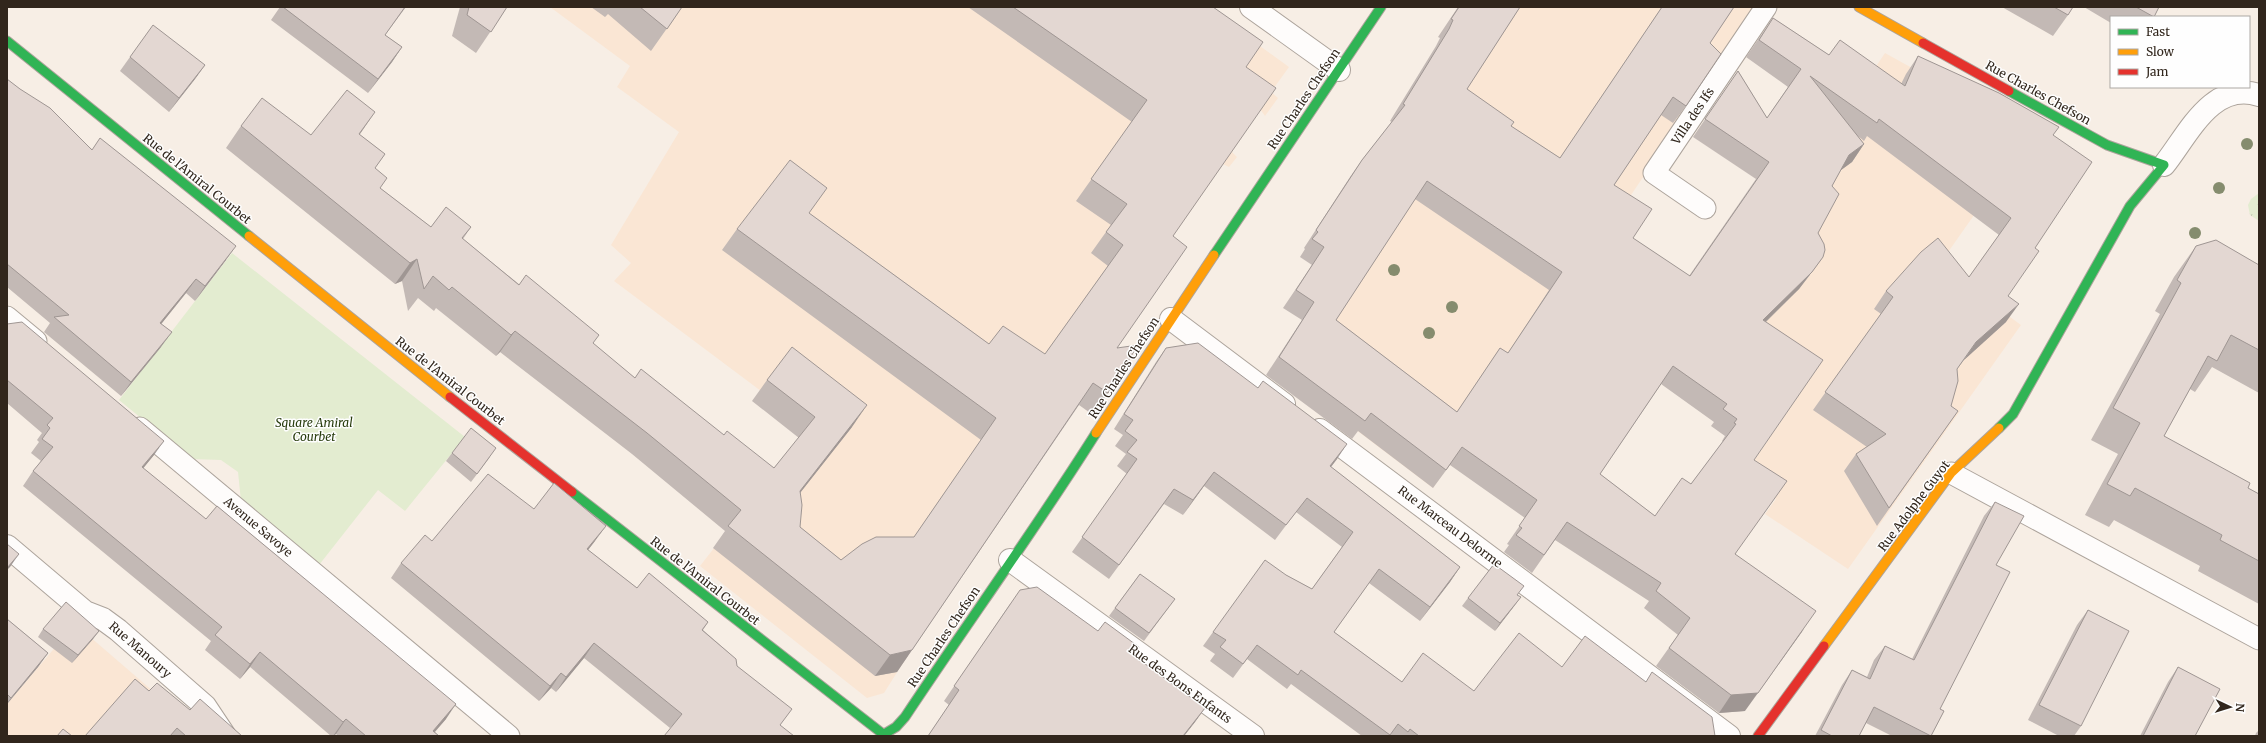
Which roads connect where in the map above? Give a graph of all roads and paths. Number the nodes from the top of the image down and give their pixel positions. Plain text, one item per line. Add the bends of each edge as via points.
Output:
1 (1251, 7) edge
2 (1381, 7) edge
3 (1766, 7) edge
4 (1859, 7) edge
5 (7, 41) edge
6 (1339, 70) junction
7 (2259, 95) edge
8 (2164, 165) junction
9 (1705, 208) dead end
10 (7, 317) edge
11 (1171, 319) junction
12 (50, 353) edge
13 (124, 414) edge
14 (1952, 473) junction
15 (7, 546) edge
16 (1010, 560) junction
17 (2259, 638) edge
18 (882, 735) edge
19 (225, 736) edge
20 (509, 736) edge
21 (1253, 736) edge
22 (1729, 736) edge
23 (1758, 736) edge

1 - 6 street
2 - 6 street, Rue Charles Chefson
3 - 9 lane, Villa des Ifs via 1654,173
4 - 8 street, Rue Charles Chefson via 2107,145
5 - 18 street, Rue de l'Amiral Courbet via 453,400
6 - 11 street, Rue Charles Chefson
7 - 8 street via 2237,92 2212,103
8 - 14 street, Rue Adolphe Guyot via 2130,206 2014,414
10 - 12 lane
11 - 16 street, Rue Charles Chefson via 1046,512
11 - 22 street, Rue Marceau Delorme
13 - 20 lane, Avenue Savoye
14 - 17 lane
14 - 23 street, Rue Adolphe Guyot
15 - 19 street, Rue Manoury via 85,612 103,619 118,630 205,706
16 - 18 street, Rue Charles Chefson via 905,717 896,727
16 - 21 street, Rue des Bons Enfants

